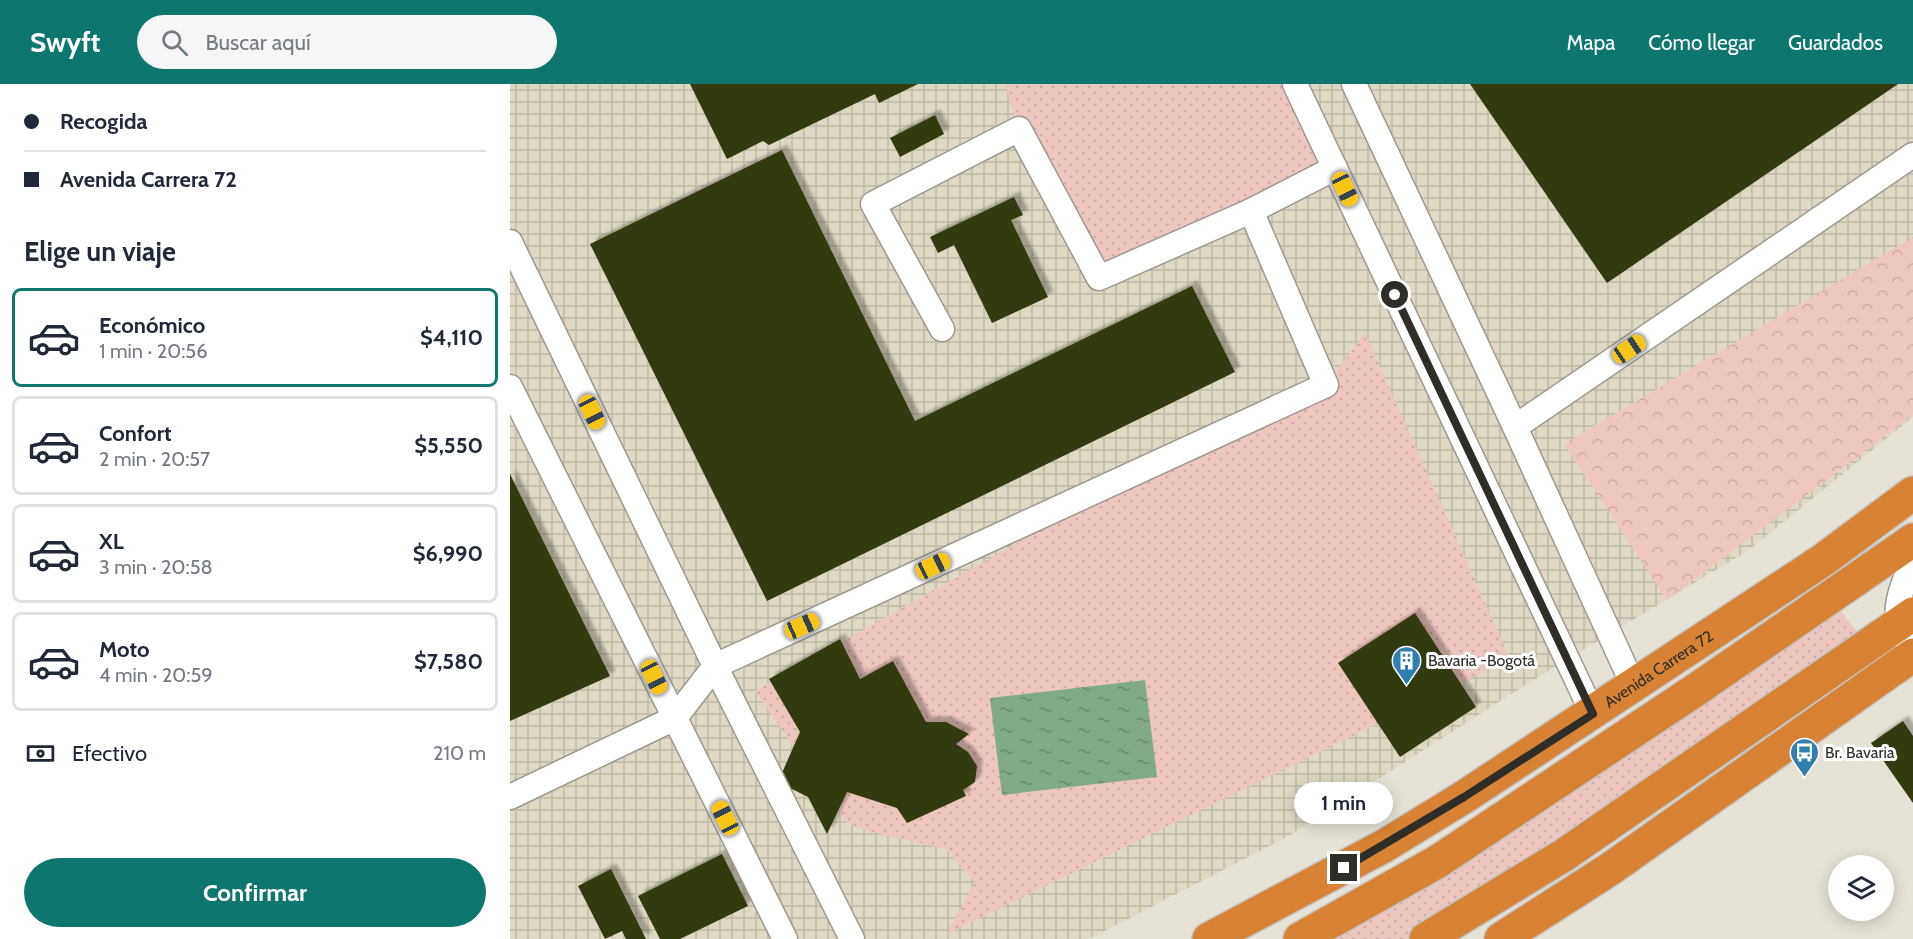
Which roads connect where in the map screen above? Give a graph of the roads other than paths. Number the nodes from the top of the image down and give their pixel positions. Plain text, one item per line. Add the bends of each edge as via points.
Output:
1 (1295, 84) edge
2 (1354, 84) edge
3 (1913, 155) edge
4 (1335, 168) junction
5 (1251, 211) junction
6 (510, 242) edge
7 (942, 329) dead end
8 (510, 387) edge
9 (1515, 427) junction
10 (1913, 493) edge
11 (1913, 540) edge
12 (1913, 562) edge
13 (1905, 620) edge
14 (1912, 657) edge
15 (715, 666) junction
16 (1634, 687) junction
17 (1593, 714) junction
18 (675, 718) junction
19 (510, 797) edge
20 (785, 939) edge
21 (852, 939) edge
22 (1209, 939) edge
23 (1300, 939) edge
24 (1426, 939) edge
25 (1501, 939) edge

1 - 4 street
2 - 9 street
3 - 9 street
4 - 5 street
4 - 17 street
5 - 7 street via 1099,278 1019,129 873,204
5 - 15 street via 1326,385
6 - 15 street
8 - 18 street
9 - 16 street
10 - 16 highway, Avenida Carrera 72 via 1823,560
11 - 23 highway via 1437,862
12 - 13 street via 1897,608
13 - 14 street
13 - 24 highway via 1564,855
14 - 25 highway via 1628,856
15 - 18 street
15 - 21 street
16 - 17 highway, Avenida Carrera 72
17 - 22 highway, Avenida Carrera 72 via 1384,846
18 - 19 street
18 - 20 street

